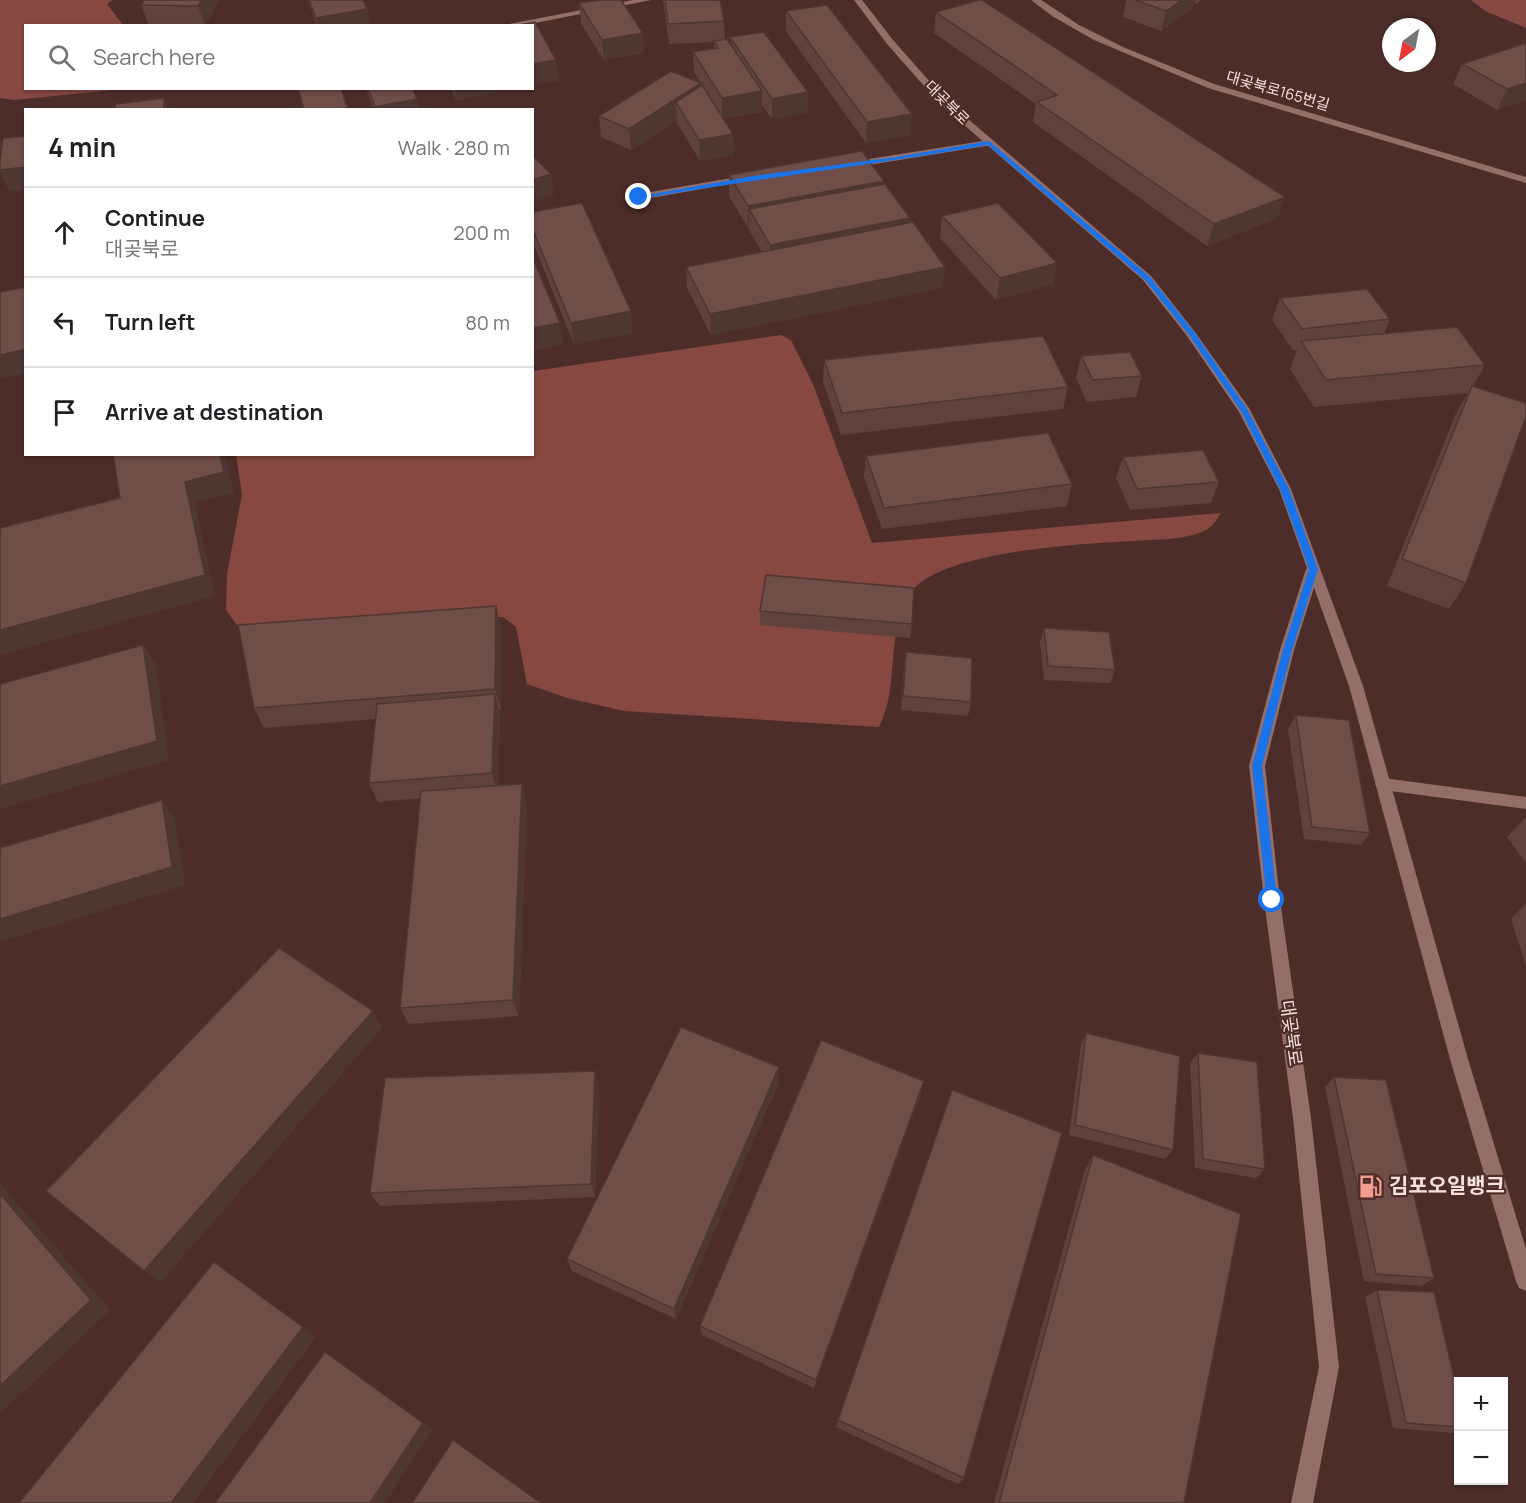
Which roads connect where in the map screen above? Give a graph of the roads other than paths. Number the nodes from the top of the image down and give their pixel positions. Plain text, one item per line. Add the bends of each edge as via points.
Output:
1 (647, 0) edge
2 (858, 0) edge
3 (1035, 0) edge
4 (514, 24) edge
5 (989, 143) junction
6 (841, 166) edge
7 (764, 176) edge
8 (1526, 180) edge
9 (639, 197) dead end
10 (1313, 569) junction
11 (1383, 784) junction
12 (1526, 803) edge
13 (1526, 1281) edge
14 (1302, 1503) edge

1 - 4 street
2 - 5 street, 대곶북로 via 943,102
3 - 8 street, 대곶북로165번길 via 1103,41 1211,86
5 - 6 street
5 - 10 street, 대곶북로 via 1147,278 1191,333 1250,421 1285,489
7 - 9 street
10 - 11 street, 대곶북로 via 1356,686
10 - 14 street, 대곶북로 via 1257,766 1329,1367
11 - 12 street
11 - 13 street, 대곶북로 via 1459,1059

